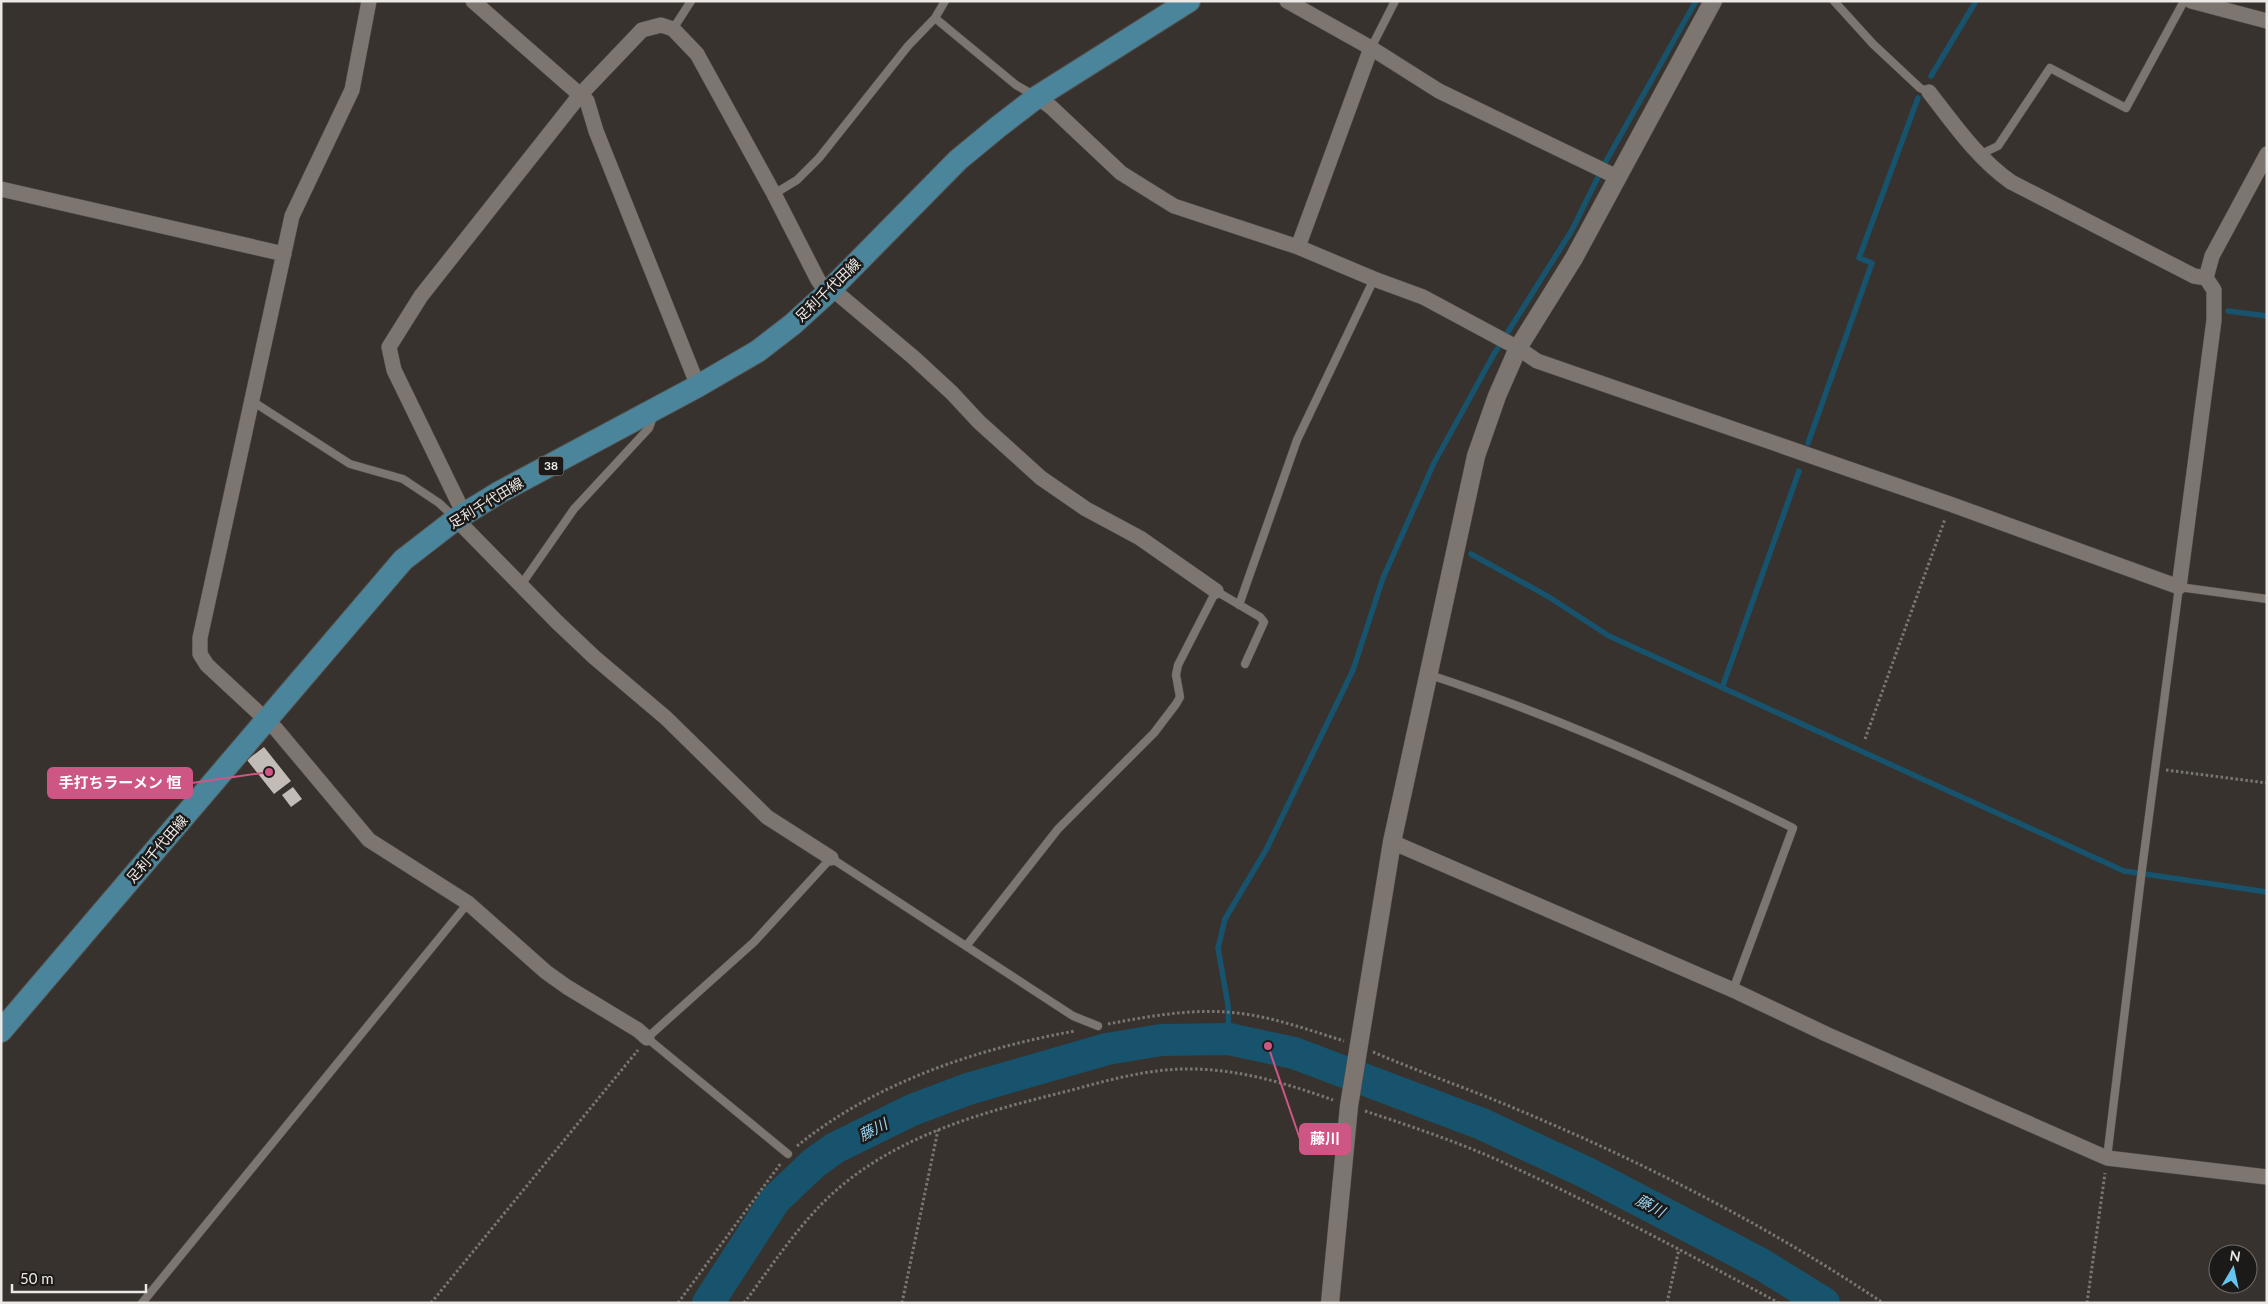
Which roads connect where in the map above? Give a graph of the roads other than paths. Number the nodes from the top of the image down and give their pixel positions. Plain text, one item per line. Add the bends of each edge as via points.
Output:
1 (368, 1) edge
2 (473, 1) edge
3 (691, 1) edge
4 (945, 1) edge
5 (1189, 1) edge
6 (1287, 1) edge
7 (1395, 1) edge
8 (1713, 1) edge
9 (1834, 1) edge
10 (2184, 1) edge
11 (2191, 1) edge
12 (2228, 6) edge
13 (936, 18) junction
14 (2267, 21) edge
15 (673, 29) junction
16 (1372, 48) junction
17 (1929, 92) joint
18 (580, 95) junction
19 (1037, 97) junction
20 (2267, 154) edge
21 (1979, 155) junction
22 (1617, 177) junction
23 (1, 190) edge
24 (774, 194) junction
25 (1298, 247) junction
26 (284, 254) junction
27 (2206, 278) junction
28 (1374, 279) junction
29 (829, 291) junction
30 (1518, 348) junction
31 (698, 386) junction
32 (252, 401) junction
33 (656, 409) junction
34 (460, 516) junction
35 (521, 585) junction
36 (2180, 587) junction
37 (1216, 591) junction
38 (2267, 599) edge
39 (1239, 605) junction
40 (1246, 664) dead end
41 (1427, 674) junction
42 (267, 721) junction
43 (1392, 842) junction
44 (831, 858) junction
45 (468, 903) junction
46 (967, 945) junction
47 (1733, 990) junction
48 (1098, 1026) road end
49 (1, 1031) edge
50 (647, 1038) junction
51 (788, 1154) road end
52 (2107, 1158) junction
53 (2267, 1178) edge
54 (142, 1303) edge
55 (1330, 1303) edge

1 - 26 street via 352,90 292,216
2 - 18 street
3 - 15 lane
4 - 13 lane
5 - 19 main road, 足利千代田線 / 38
6 - 16 street
7 - 16 lane
8 - 22 street
9 - 17 lane via 1880,50 1920,88
10 - 21 lane via 2126,108 2050,68 1998,146
11 - 12 street
12 - 14 street
13 - 19 lane via 1016,85
13 - 24 lane via 908,46 819,158 797,180
15 - 18 street via 661,25 642,30
15 - 24 street via 697,54
16 - 22 street via 1439,91
16 - 25 street
17 - 21 street
18 - 31 street via 586,101
18 - 34 street via 421,296 389,348 394,370
19 - 25 street via 1121,173 1174,206
19 - 29 main road, 足利千代田線 / 38 via 958,160
20 - 27 street via 2212,256
21 - 27 street via 2010,182 2194,276
22 - 30 street via 1574,258
23 - 26 street
24 - 29 street via 818,280
25 - 28 street
26 - 32 street
27 - 36 street via 2214,290 2214,320
28 - 30 street via 1422,297
28 - 39 lane via 1297,440
29 - 31 main road, 足利千代田線 / 38 via 758,351
29 - 37 street via 913,357 1041,478 1086,509 1140,538
30 - 36 street via 1537,361
30 - 41 street via 1476,456
31 - 33 main road, 足利千代田線 / 38
32 - 34 lane via 350,464 403,478
32 - 42 street via 200,638 200,654 207,665
33 - 34 main road, 足利千代田線 / 38
33 - 35 lane via 649,428 574,508
34 - 35 street
34 - 42 main road, 足利千代田線 / 38 via 403,560
35 - 44 street via 594,658 666,718 767,817
36 - 38 lane
36 - 52 lane
37 - 39 lane
37 - 46 lane via 1178,665 1176,675 1180,697 1176,704 1154,732 1058,829
39 - 40 lane via 1264,622
41 - 43 street
41 - 47 lane via 1625,750 1793,828
42 - 45 street via 369,840
42 - 49 main road, 足利千代田線 / 38
43 - 47 street
43 - 55 street via 1357,1047
44 - 46 lane
44 - 50 lane via 754,942
45 - 50 street via 546,972
45 - 54 lane
46 - 48 lane via 1073,1016
47 - 52 street
50 - 51 lane
52 - 53 street

